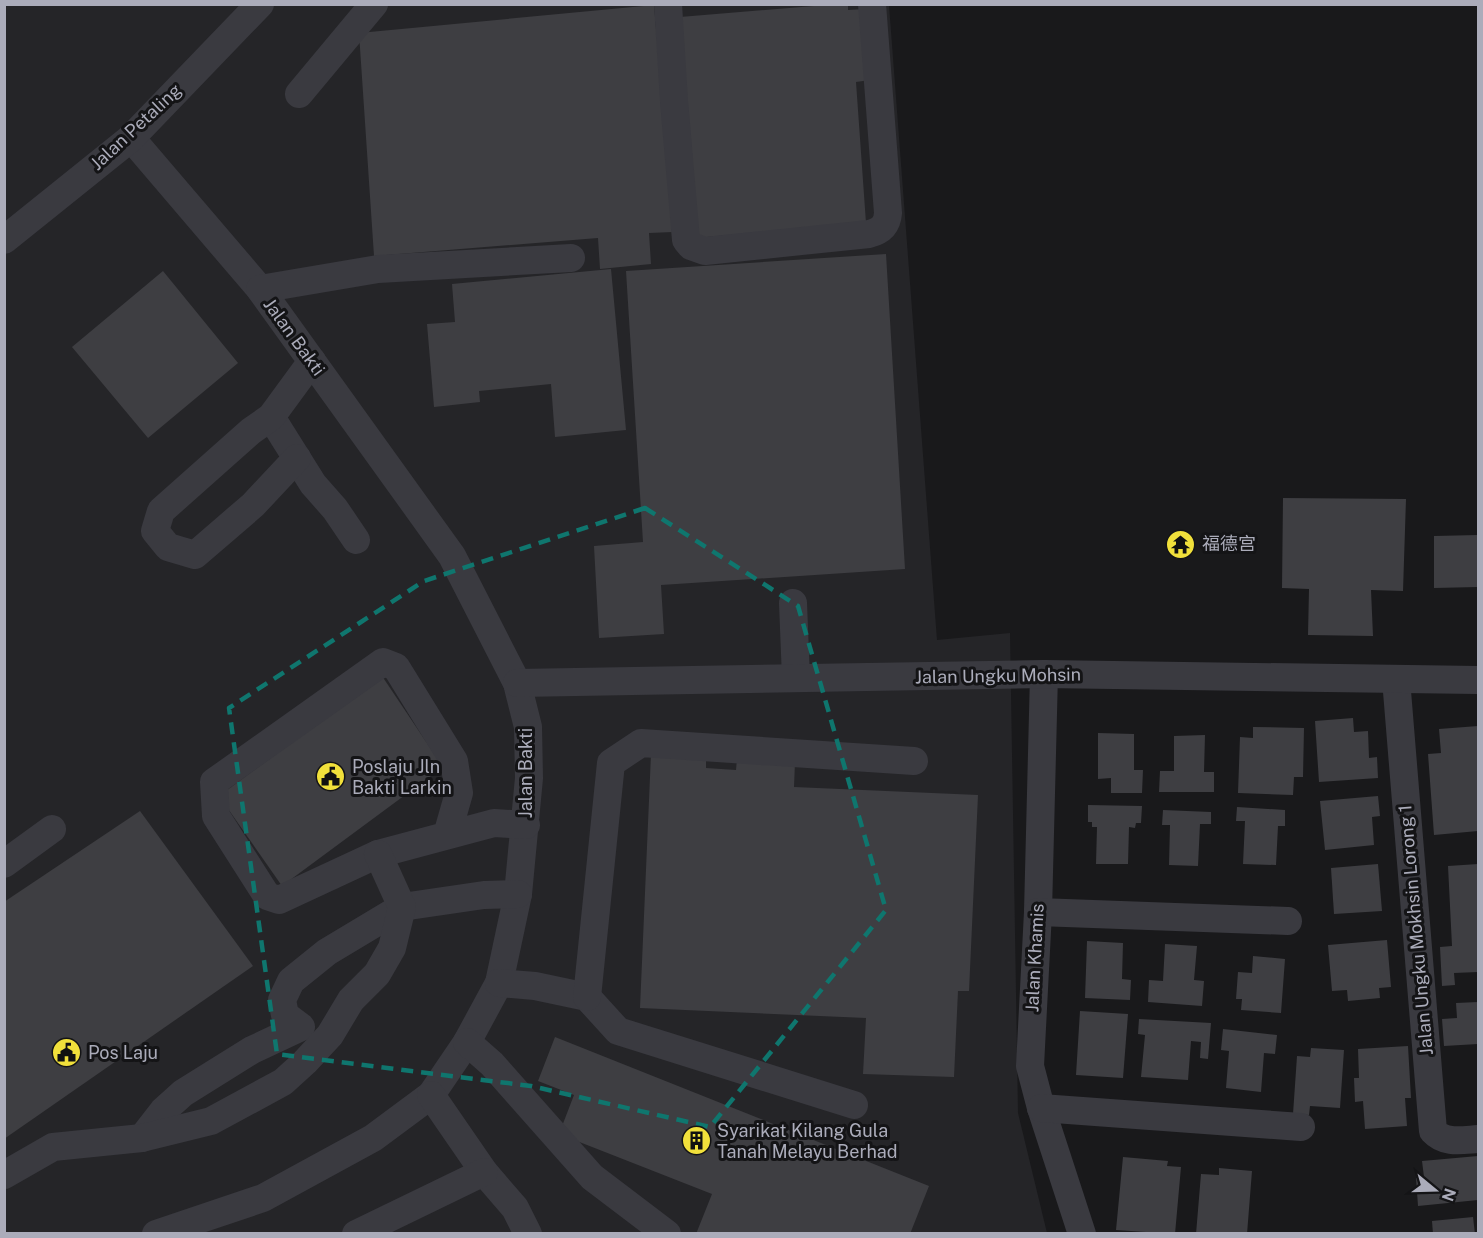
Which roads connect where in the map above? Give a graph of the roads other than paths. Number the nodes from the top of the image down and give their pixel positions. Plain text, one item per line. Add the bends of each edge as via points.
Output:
1 (260, 4) edge
2 (374, 4) edge
3 (668, 4) edge
4 (872, 4) edge
5 (299, 94) dead end
6 (130, 138) junction
7 (4, 240) edge
8 (571, 258) dead end
9 (260, 289) junction
10 (312, 361) junction
11 (271, 417) junction
12 (297, 458) junction
13 (356, 540) dead end
14 (793, 603) dead end
15 (1044, 674) junction
16 (796, 678) junction
17 (1396, 679) junction
18 (1479, 680) edge
19 (517, 683) junction
20 (914, 761) dead end
21 (526, 825) junction
22 (52, 829) dead end
23 (447, 835) junction
24 (378, 854) junction
25 (4, 864) edge
26 (518, 894) junction
27 (402, 907) junction
28 (1038, 912) junction
29 (1288, 921) dead end
30 (499, 983) junction
31 (587, 997) junction
32 (351, 1000) junction
33 (301, 1027) junction
34 (467, 1042) junction
35 (431, 1095) junction
36 (854, 1105) dead end
37 (1041, 1108) junction
38 (1301, 1127) dead end
39 (142, 1138) junction
40 (1479, 1140) edge
41 (484, 1172) junction
42 (4, 1175) edge
43 (156, 1233) edge
44 (356, 1233) edge
45 (528, 1233) edge
46 (667, 1233) edge
47 (1082, 1233) edge

1 - 6 street, Jalan Petaling
2 - 5 street
3 - 4 street via 686,240 697,250 705,251 869,234 883,228 888,213
6 - 7 street, Jalan Petaling
6 - 9 street, Jalan Bakti
8 - 9 street via 378,269
9 - 10 street, Jalan Bakti
10 - 11 street
10 - 19 street, Jalan Bakti via 452,556
11 - 12 street
11 - 12 street via 161,511 155,531 168,547 195,555 253,505
12 - 13 street
14 - 16 street
15 - 16 street, Jalan Ungku Mohsin
15 - 17 street, Jalan Ungku Mohsin
15 - 28 street, Jalan Khamis
16 - 19 street, Jalan Ungku Mohsin
17 - 18 street, Jalan Ungku Mohsin
17 - 40 street, Jalan Ungku Mokhsin Lorong 1 via 1432,1131 1447,1141
19 - 21 street, Jalan Bakti via 528,727
20 - 31 street via 641,743 610,763
21 - 23 street via 494,823
21 - 26 street, Jalan Bakti
22 - 25 street
23 - 24 street
23 - 24 street via 459,793 454,761 396,667 383,662 214,782 216,816 267,896 279,900
24 - 27 street
26 - 27 street
26 - 30 street, Jalan Bakti
27 - 32 street via 392,948 377,974
27 - 33 street via 327,952 291,981 282,1000 285,1015
28 - 29 street
28 - 37 street, Jalan Khamis via 1030,1066
30 - 31 street
30 - 34 street, Jalan Bakti
31 - 36 street via 618,1031
32 - 33 street
32 - 39 street via 330,1035 283,1082 211,1121
33 - 39 street via 252,1050 183,1092
34 - 35 street, Jalan Bakti
34 - 46 street via 592,1177
35 - 41 street
35 - 43 street, Jalan Bakti via 373,1138 263,1198
37 - 38 street
37 - 47 street, Jalan Khamis
39 - 42 street via 53,1147
41 - 44 street
41 - 45 street via 515,1208

